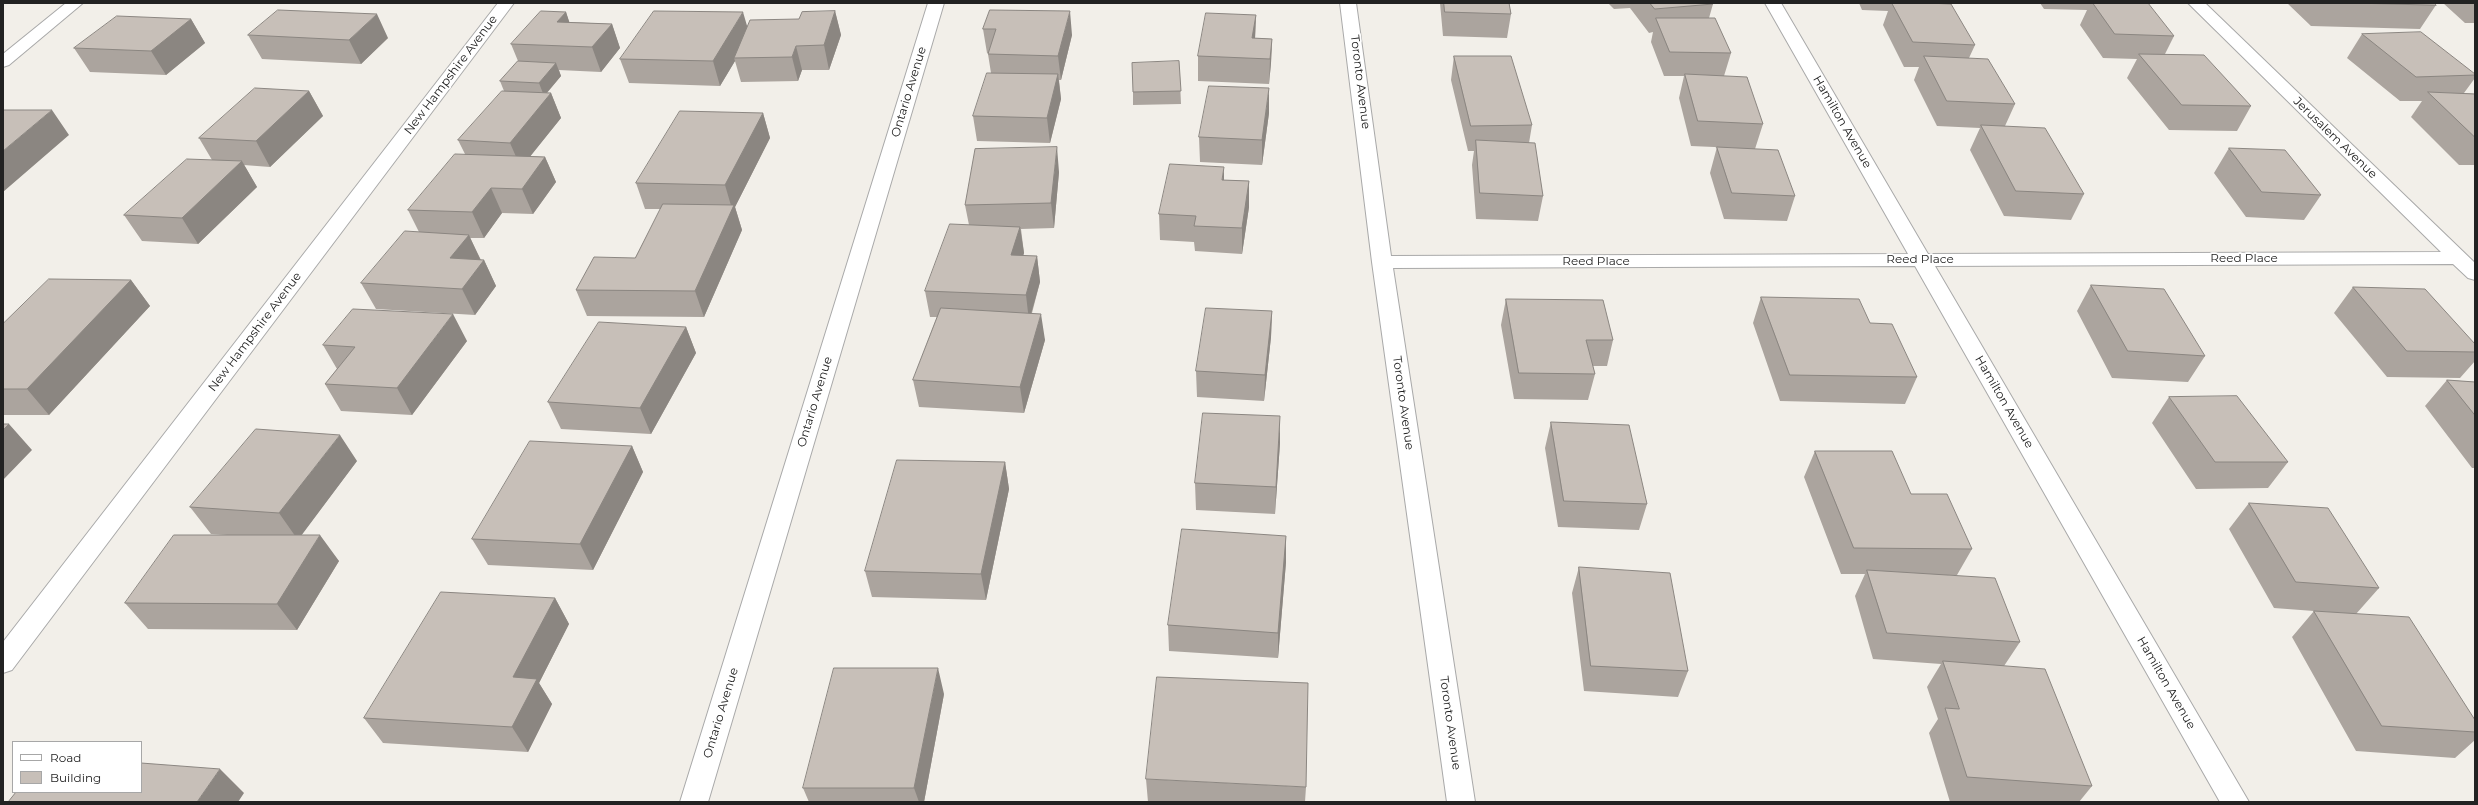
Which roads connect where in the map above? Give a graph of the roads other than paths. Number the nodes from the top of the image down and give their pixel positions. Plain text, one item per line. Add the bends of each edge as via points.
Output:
1 (75, 3) edge
2 (506, 3) edge
3 (936, 3) edge
4 (1348, 3) edge
5 (1773, 3) edge
6 (2196, 3) edge
7 (3, 62) edge
8 (2459, 258) junction
9 (1922, 260) junction
10 (1382, 262) junction
11 (2475, 274) edge
12 (3, 662) edge
13 (694, 802) edge
14 (1461, 802) edge
15 (2235, 802) edge

1 - 7 street
2 - 12 street, New Hampshire Avenue
3 - 13 street, Ontario Avenue
4 - 10 street, Toronto Avenue
5 - 9 street, Hamilton Avenue
6 - 8 street, Jerusalem Avenue
8 - 9 street, Reed Place
8 - 11 street, Jerusalem Avenue
9 - 10 street, Reed Place
9 - 15 street, Hamilton Avenue
10 - 14 street, Toronto Avenue

